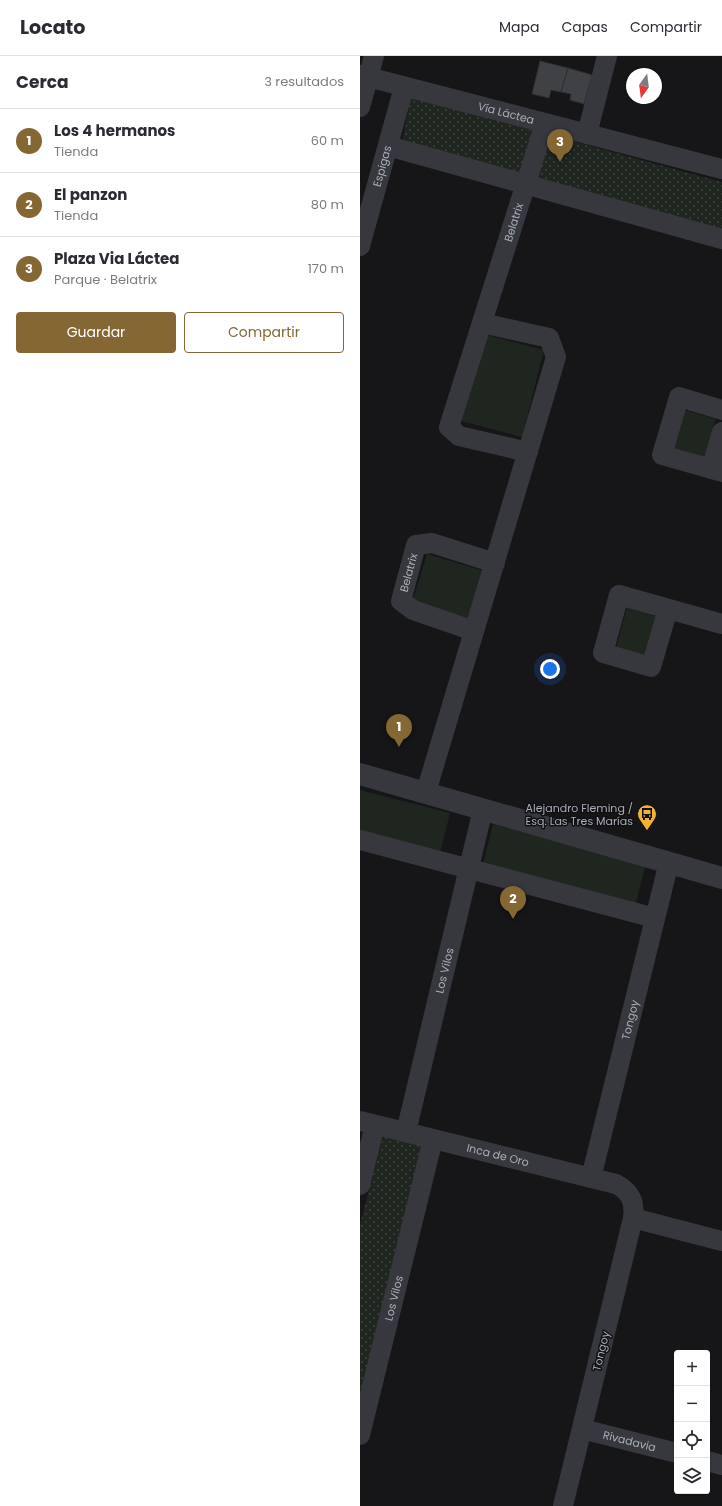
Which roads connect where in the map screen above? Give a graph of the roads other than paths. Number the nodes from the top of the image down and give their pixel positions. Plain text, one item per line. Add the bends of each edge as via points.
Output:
1 (374, 56) edge
2 (607, 56) edge
3 (364, 76) edge
4 (404, 87) junction
5 (360, 107) edge
6 (545, 123) junction
7 (587, 134) junction
8 (388, 146) junction
9 (722, 169) edge
10 (526, 184) junction
11 (722, 239) edge
12 (360, 246) edge
13 (482, 322) junction
14 (722, 410) edge
15 (722, 432) edge
16 (528, 452) junction
17 (717, 471) edge
18 (495, 563) junction
19 (668, 609) dead end
20 (722, 624) edge
21 (474, 631) junction
22 (360, 774) edge
23 (426, 792) junction
24 (483, 809) junction
25 (360, 840) edge
26 (669, 862) junction
27 (469, 869) junction
28 (722, 878) edge
29 (655, 918) junction
30 (368, 1123) edge
31 (406, 1132) junction
32 (433, 1139) junction
33 (591, 1178) junction
34 (360, 1185) edge
35 (631, 1197) joint
36 (632, 1218) junction
37 (722, 1241) edge
38 (582, 1429) junction
39 (360, 1435) edge
40 (674, 1452) edge
41 (710, 1462) edge
42 (722, 1465) edge
43 (563, 1506) edge

1 - 3 street
2 - 7 street
3 - 4 street, Vía Láctea
3 - 5 street
4 - 6 street, Vía Láctea
4 - 8 street, Espigas
6 - 7 street, Vía Láctea
6 - 10 street, Belatrix
7 - 9 street, Vía Láctea
8 - 10 street
8 - 12 street, Espigas
10 - 11 street
10 - 13 street, Belatrix
13 - 16 street via 549,338 556,357
13 - 16 street, Belatrix via 449,427 459,436
14 - 17 street via 679,398 662,455
15 - 17 street
16 - 18 street
18 - 21 street
18 - 21 street, Belatrix via 432,543 416,545 401,601 413,610
19 - 20 street
21 - 23 street
22 - 23 street
23 - 24 street
24 - 26 street
24 - 27 street, Los Vilos
25 - 27 street
26 - 28 street
26 - 29 street, Tongoy
27 - 29 street
27 - 31 street, Los Vilos
29 - 33 street, Tongoy
30 - 31 street, Inca de Oro
30 - 34 street
31 - 32 street, Inca de Oro
32 - 33 street, Inca de Oro
32 - 39 street, Los Vilos
33 - 35 street, Inca de Oro via 616,1184
35 - 36 street, Tongoy via 634,1210
36 - 37 street
36 - 38 street, Tongoy
38 - 40 street, Rivadavia
38 - 43 street, Tongoy
41 - 42 street

